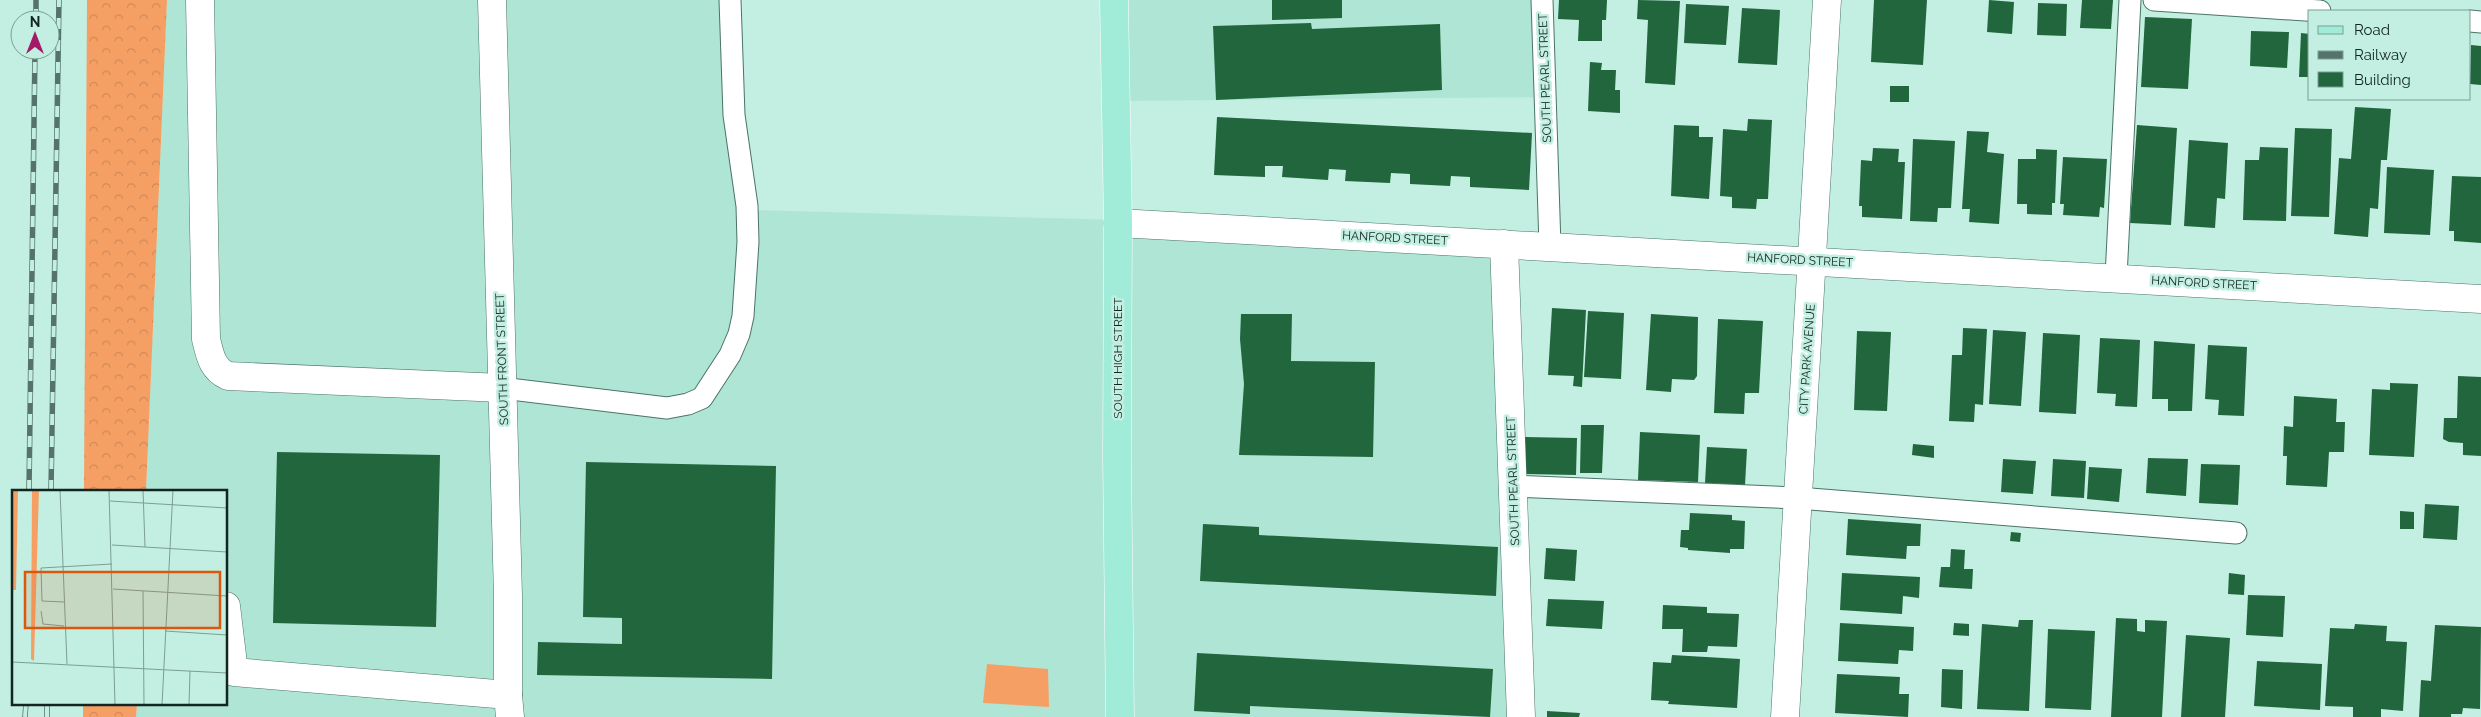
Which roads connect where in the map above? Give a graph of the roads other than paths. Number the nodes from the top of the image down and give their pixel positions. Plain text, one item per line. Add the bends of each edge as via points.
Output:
1 (200, 0) edge
2 (492, 0) edge
3 (730, 0) edge
4 (1114, 0) edge
5 (1542, 0) edge
6 (1827, 0) edge
7 (2130, 0) edge
8 (2154, 0) edge
9 (2308, 10) edge
10 (1118, 224) junction
11 (1504, 244) junction
12 (1550, 246) junction
13 (1813, 260) junction
14 (2116, 277) junction
15 (2481, 299) edge
16 (502, 388) junction
17 (1513, 486) junction
18 (1798, 498) junction
19 (2236, 533) dead end
20 (228, 622) edge
21 (509, 706) edge
22 (1120, 717) edge
23 (1521, 717) edge
24 (1785, 717) edge

1 - 16 street via 206,339 218,372 228,376
2 - 16 street, SOUTH FRONT STREET
3 - 16 lane via 734,115 747,206 748,242 743,316 730,355 702,398 667,408
4 - 10 main road, SOUTH HIGH STREET
5 - 12 lane, SOUTH PEARL STREET
6 - 13 street, CITY PARK AVENUE
7 - 14 lane
8 - 9 lane
10 - 11 street, HANFORD STREET
10 - 22 main road, SOUTH HIGH STREET
11 - 12 street, HANFORD STREET
11 - 17 street, SOUTH PEARL STREET
12 - 13 street, HANFORD STREET
13 - 14 street, HANFORD STREET
13 - 18 street, CITY PARK AVENUE
14 - 15 street, HANFORD STREET
16 - 21 street, SOUTH FRONT STREET
17 - 18 lane
17 - 23 street, SOUTH PEARL STREET
18 - 19 lane
18 - 24 street, CITY PARK AVENUE
20 - 21 street via 234,672

